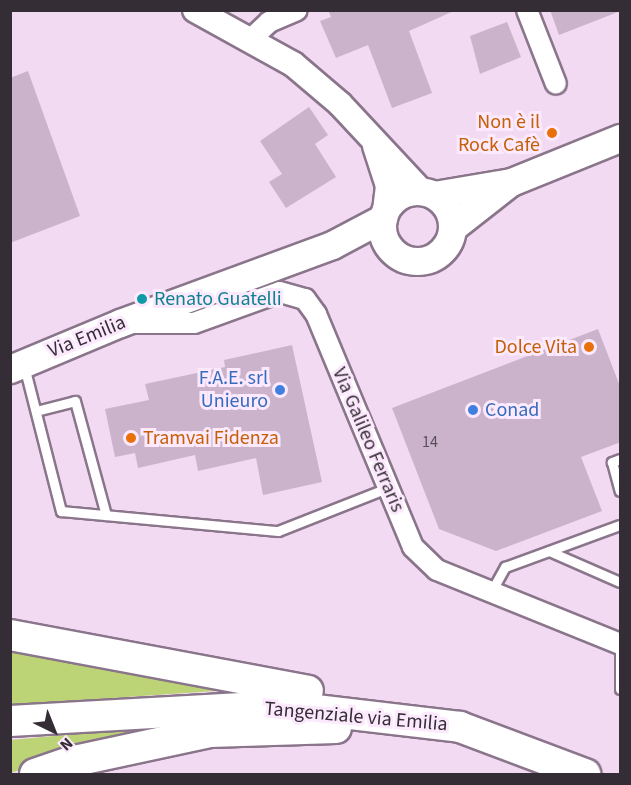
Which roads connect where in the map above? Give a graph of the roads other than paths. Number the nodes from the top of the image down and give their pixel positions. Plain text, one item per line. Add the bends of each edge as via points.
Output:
1 (195, 10) edge
2 (297, 10) edge
3 (527, 10) edge
4 (252, 38) junction
5 (556, 84) dead end
6 (621, 138) edge
7 (373, 141) junction
8 (511, 183) junction
9 (428, 193) junction
10 (384, 215) junction
11 (452, 228) junction
12 (332, 245) junction
13 (399, 256) junction
14 (120, 323) junction
15 (17, 366) edge
16 (36, 411) junction
17 (621, 459) edge
18 (387, 488) junction
19 (621, 491) edge
20 (106, 515) junction
21 (621, 525) edge
22 (549, 551) junction
23 (621, 582) edge
24 (491, 592) junction
25 (10, 635) edge
26 (621, 646) edge
27 (621, 689) edge
28 (399, 718) junction
29 (10, 721) edge
30 (35, 774) edge
31 (585, 774) edge

1 - 4 street
2 - 4 street via 269,22
3 - 5 street
4 - 7 street via 293,64 340,104
6 - 8 main road
7 - 9 street
7 - 10 street via 388,186
8 - 9 main road
8 - 11 main road
9 - 10 main road via 399,195
9 - 11 main road via 448,209
10 - 12 main road, Via Emilia
10 - 13 main road via 384,239
11 - 13 main road via 447,243 434,257 414,261
12 - 13 main road, Via Emilia
12 - 14 main road, Via Emilia
14 - 15 main road, Via Emilia
14 - 18 street, Via Galileo Ferraris via 194,323 266,294 296,294 311,305
15 - 16 lane
16 - 20 lane via 61,511
16 - 20 lane via 75,401
17 - 19 lane via 612,462
18 - 20 lane via 278,531
18 - 24 street, Via Galileo Ferraris via 413,547 437,570
21 - 22 lane
22 - 23 lane
22 - 24 lane via 505,567
24 - 26 street, Via Galileo Ferraris
25 - 28 main road via 232,680 362,700
26 - 27 lane
28 - 29 main road, Tangenziale via Emilia via 282,705
28 - 30 main road via 349,728 210,732 70,762
28 - 31 main road, Tangenziale via Emilia via 460,727

